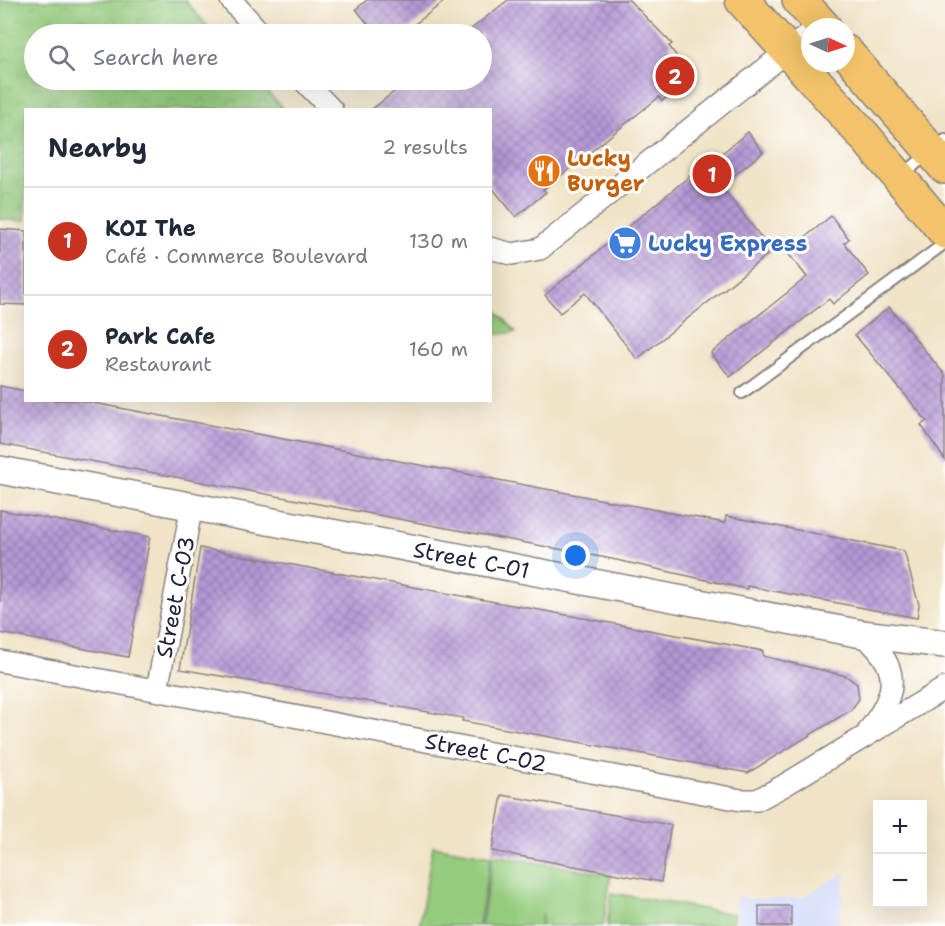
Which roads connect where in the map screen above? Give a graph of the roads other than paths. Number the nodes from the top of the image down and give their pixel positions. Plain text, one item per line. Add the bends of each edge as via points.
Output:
1 (231, 0) edge
2 (742, 0) edge
3 (799, 0) edge
4 (806, 18) edge
5 (252, 24) edge
6 (801, 27) edge
7 (801, 41) edge
8 (855, 62) edge
9 (836, 72) edge
10 (313, 90) edge
11 (330, 108) edge
12 (941, 153) edge
13 (900, 178) junction
14 (945, 232) edge
15 (945, 243) edge
16 (492, 249) edge
17 (742, 393) dead end
18 (0, 470) edge
19 (192, 505) junction
20 (862, 634) junction
21 (945, 644) edge
22 (0, 661) edge
23 (945, 688) edge
24 (157, 690) junction
25 (862, 740) junction

1 - 5 street
2 - 6 highway
3 - 4 highway
7 - 16 street via 540,249 512,254
8 - 12 highway
9 - 13 highway
10 - 11 street
12 - 13 lane
13 - 14 highway
15 - 17 lane
18 - 19 street, Street C-01
19 - 20 street, Street C-01
19 - 24 street, Street C-03
20 - 21 street, Street C-01
20 - 25 street via 882,652 891,674 891,692 884,711
22 - 24 street, Street C-02
23 - 25 street, Street C-02
24 - 25 street, Street C-02 via 741,800 757,800

